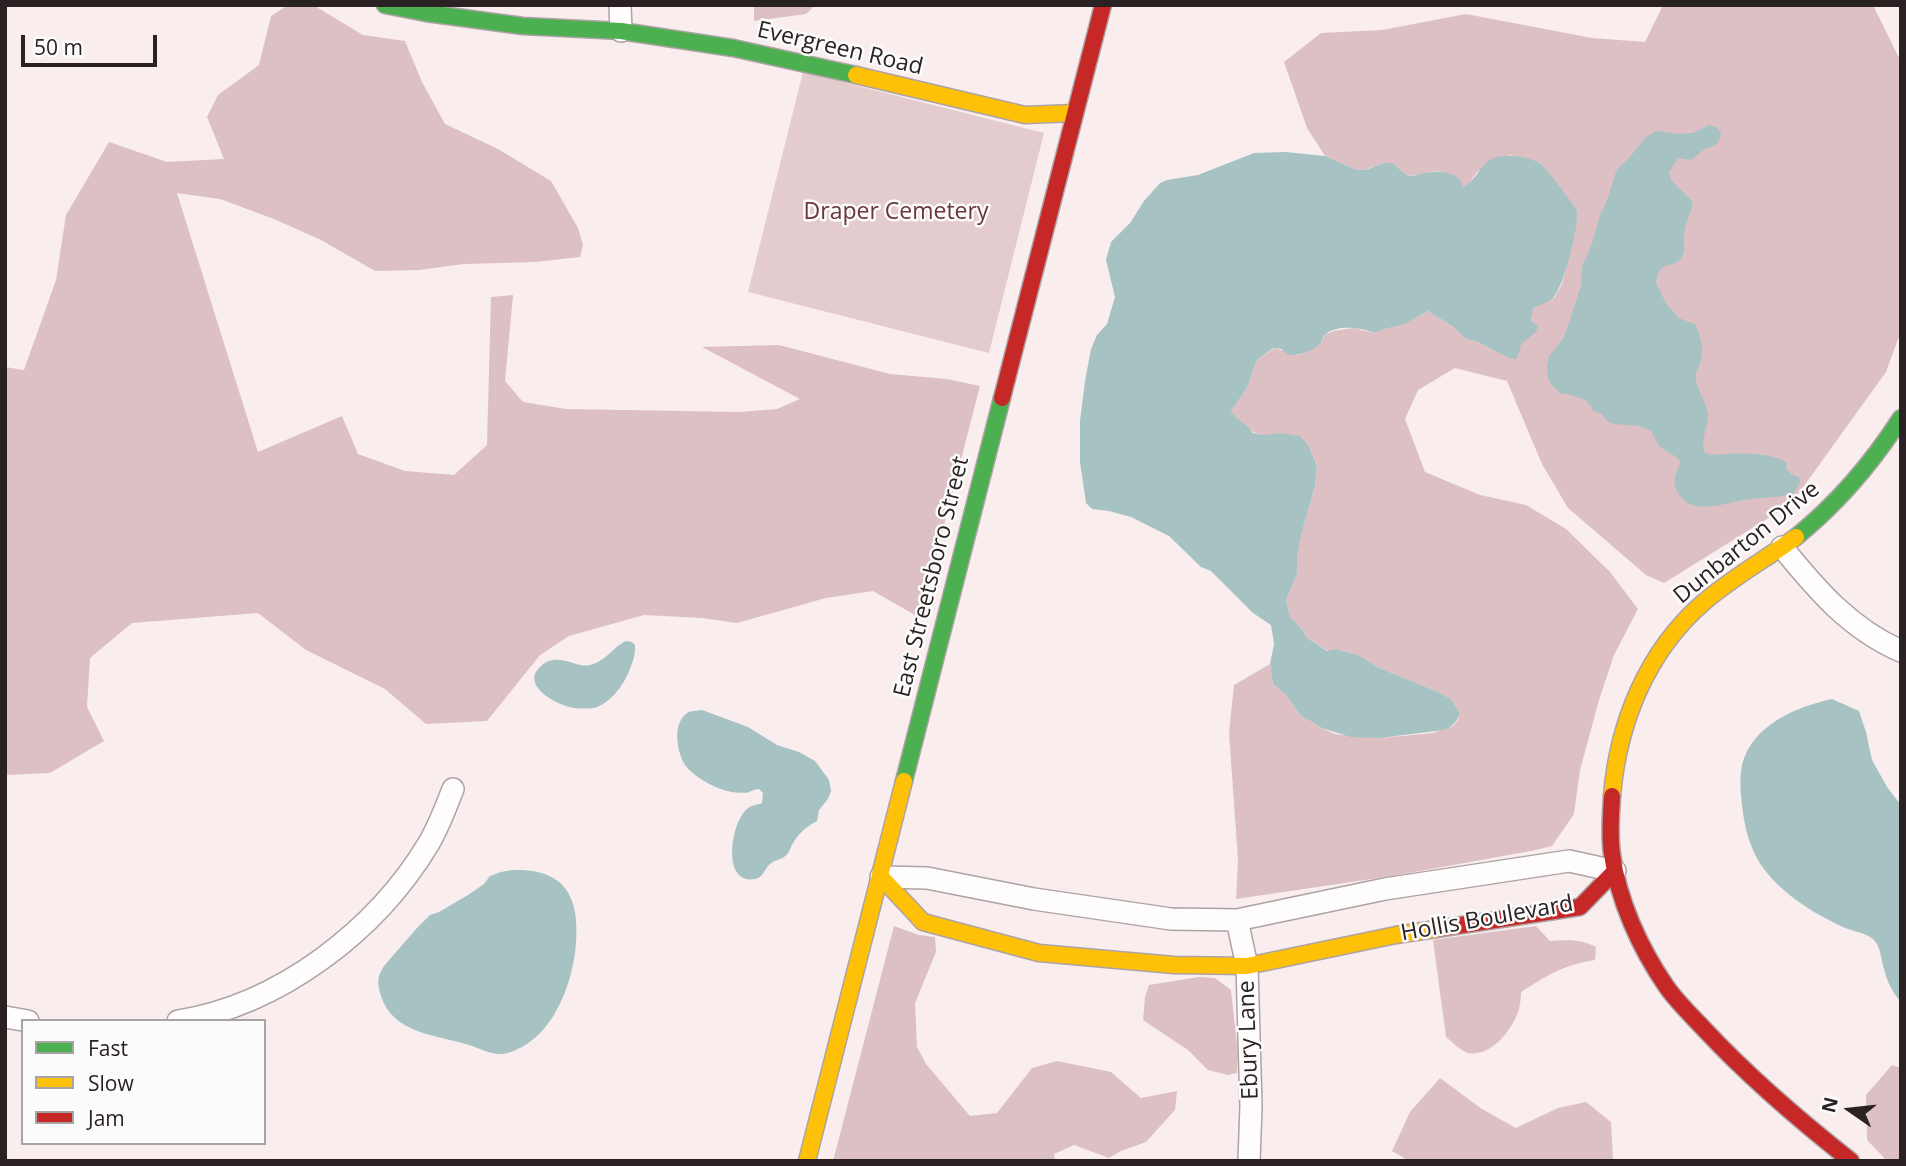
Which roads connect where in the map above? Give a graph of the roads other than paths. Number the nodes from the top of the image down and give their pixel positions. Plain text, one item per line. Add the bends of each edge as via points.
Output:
1 (386, 5) edge
2 (620, 5) edge
3 (1103, 5) edge
4 (621, 31) junction
5 (1075, 113) junction
6 (1901, 418) edge
7 (1782, 547) junction
8 (1901, 651) edge
9 (453, 789) dead end
10 (1615, 871) junction
11 (881, 877) junction
12 (1237, 920) junction
13 (1247, 966) junction
14 (191, 1019) edge
15 (807, 1161) edge
16 (1249, 1161) edge
17 (1851, 1161) edge

1 - 4 street, Evergreen Road via 523,26
2 - 4 street
3 - 5 street, East Streetsboro Street
4 - 5 street, Evergreen Road via 733,48 1025,115
5 - 11 street, East Streetsboro Street
6 - 7 street, Dunbarton Drive via 1834,505
7 - 8 street via 1846,618
7 - 10 street, Dunbarton Drive via 1719,589 1689,616 1666,644 1635,697 1614,771 1610,823
9 - 14 street via 421,854 371,918 302,972 234,1006
10 - 12 street, Hollis Boulevard via 1569,861 1385,889
10 - 13 street, Hollis Boulevard via 1580,907 1396,935
10 - 17 street, Dunbarton Drive via 1640,937 1667,988 1717,1043 1802,1123
11 - 12 street, Hollis Boulevard via 927,877 1034,900 1171,919
11 - 13 street, Hollis Boulevard via 923,922 1039,953 1174,965
11 - 15 street, East Streetsboro Street
12 - 13 street, Ebury Lane
13 - 16 street, Ebury Lane

